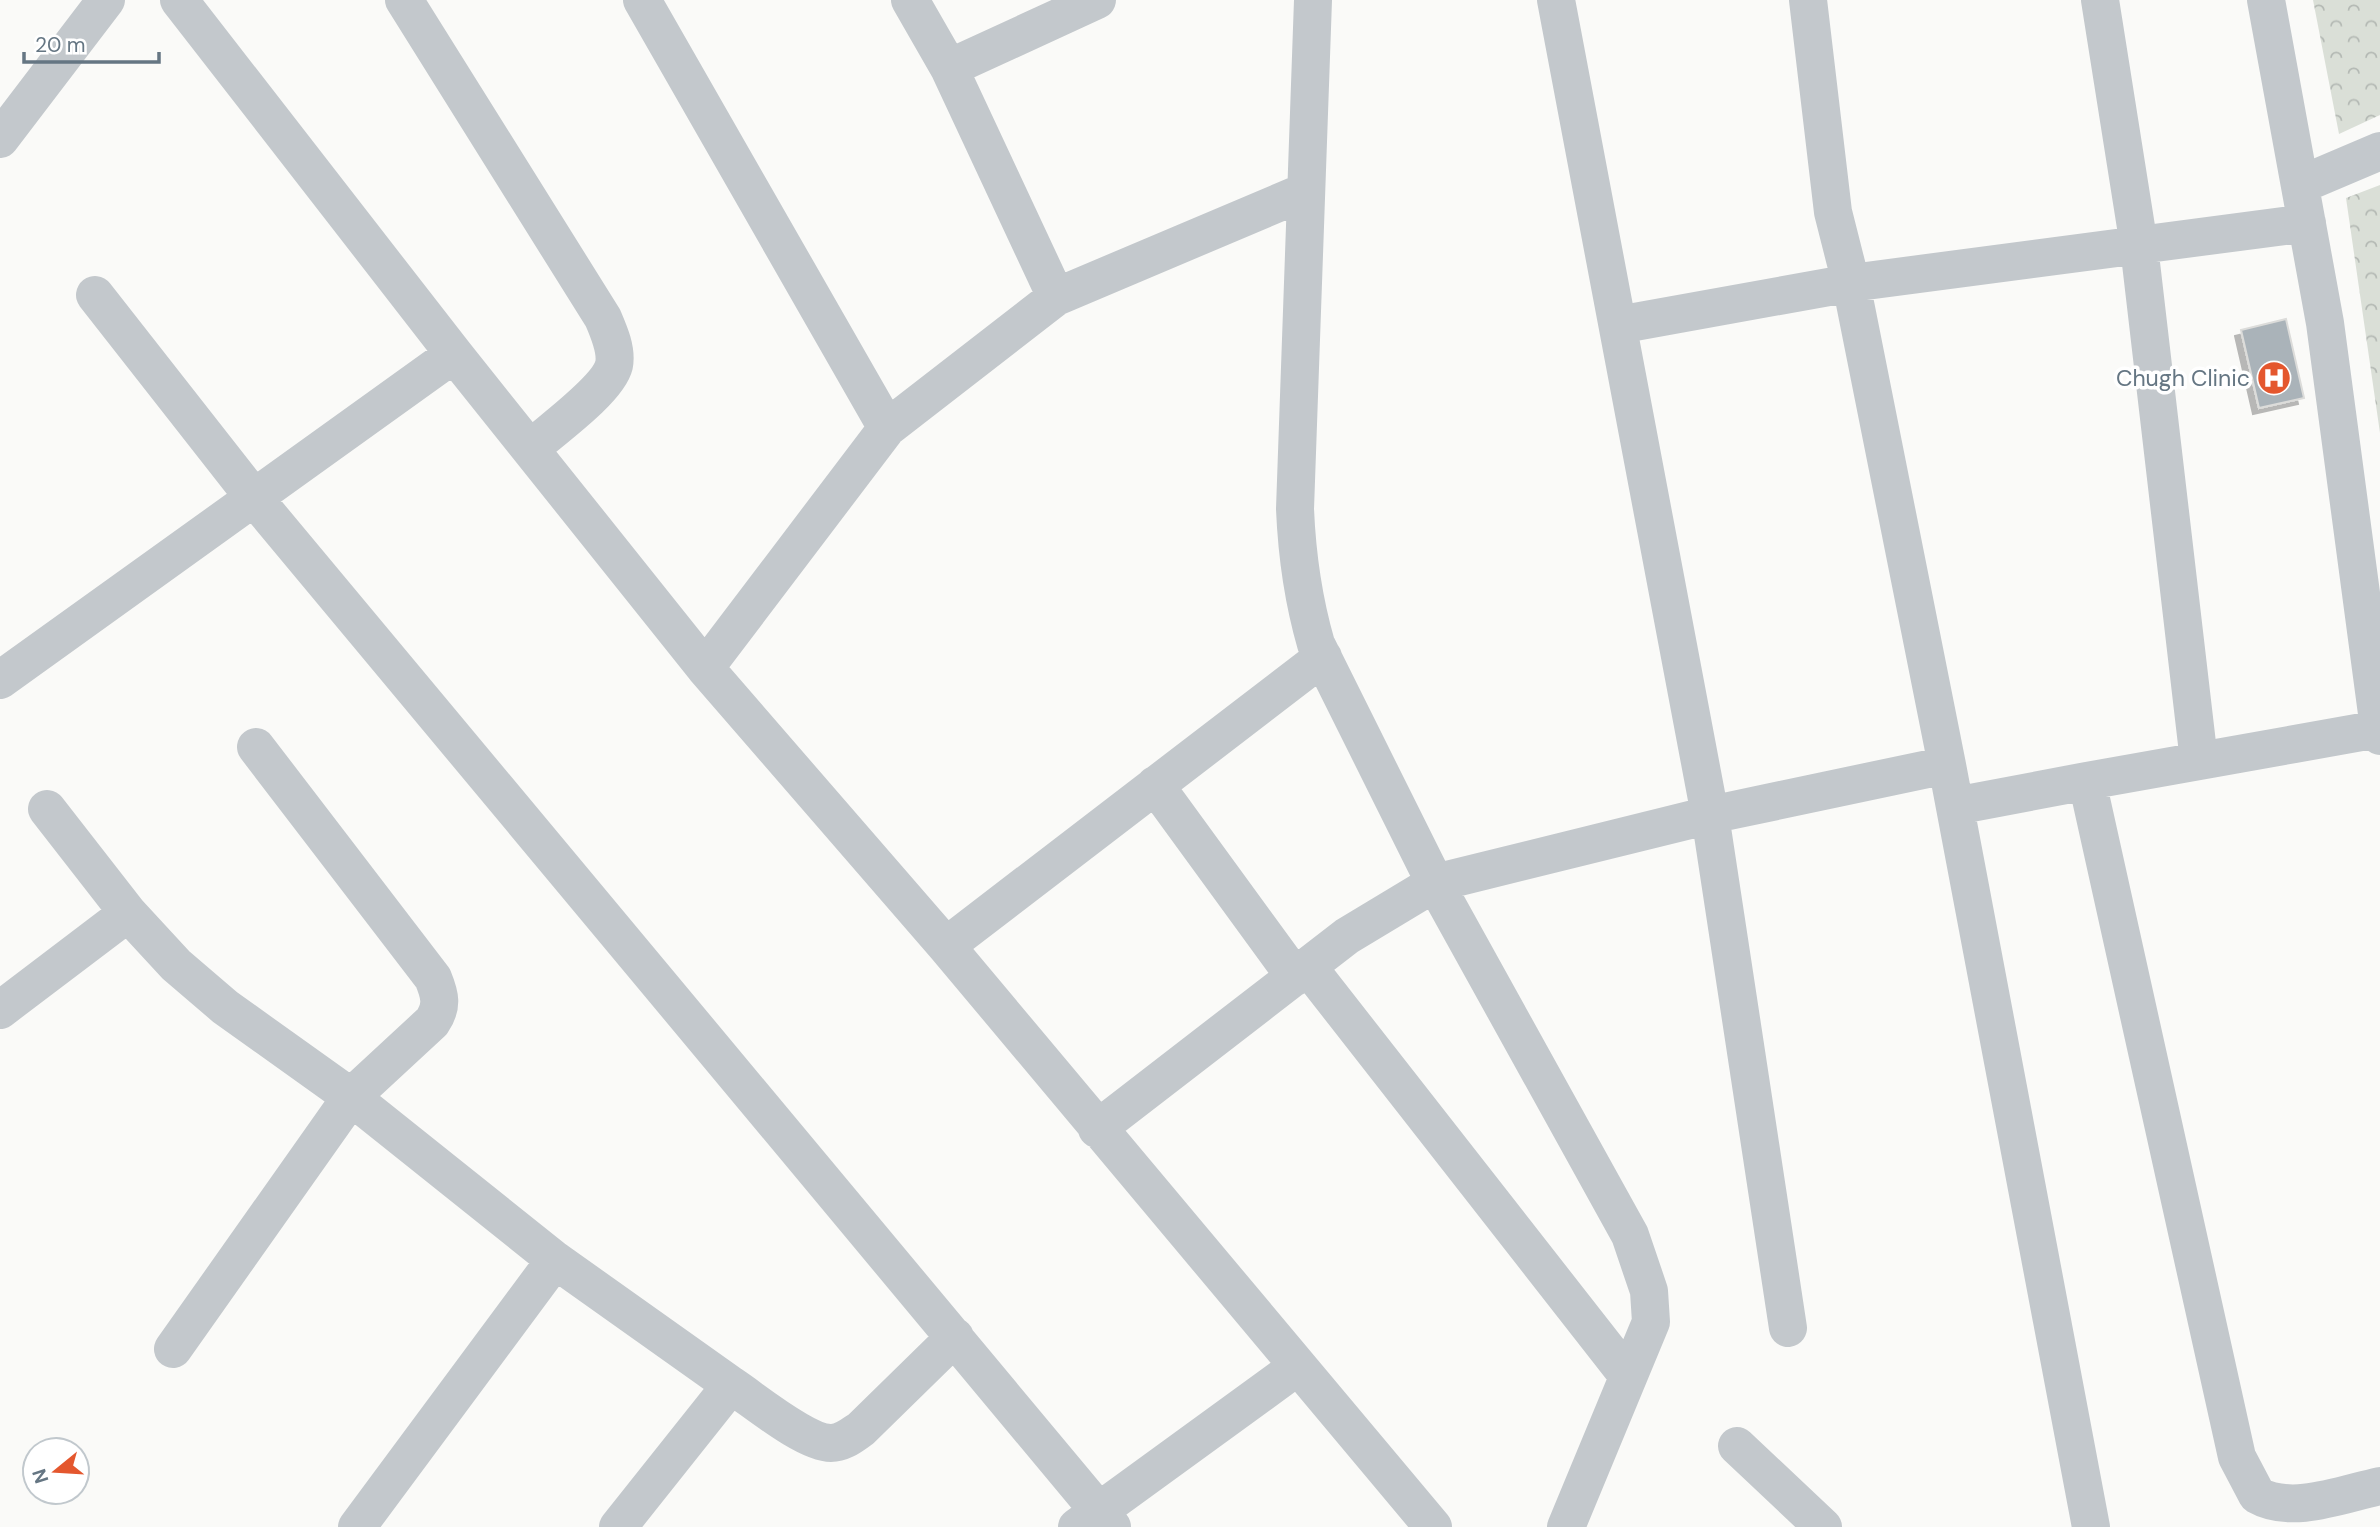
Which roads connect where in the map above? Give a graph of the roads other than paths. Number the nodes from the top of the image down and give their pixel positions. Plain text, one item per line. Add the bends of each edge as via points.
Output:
1 (106, 0) edge
2 (179, 0) edge
3 (404, 0) edge
4 (642, 0) edge
5 (910, 0) edge
6 (1097, 0) edge
7 (1312, 0) edge
8 (1556, 0) edge
9 (1808, 0) edge
10 (2100, 0) edge
11 (2266, 0) edge
12 (949, 68) junction
13 (0, 139) edge
14 (2380, 151) edge
15 (2300, 186) junction
16 (1304, 192) junction
17 (2307, 223) junction
18 (2139, 246) junction
19 (1851, 284) junction
20 (95, 295) dead end
21 (1056, 297) junction
22 (1618, 325) junction
23 (454, 354) junction
24 (887, 428) junction
25 (530, 449) junction
26 (255, 499) junction
27 (1323, 657) junction
28 (705, 668) junction
29 (0, 680) edge
30 (2379, 733) edge
31 (256, 747) dead end
32 (2199, 761) junction
33 (1947, 765) junction
34 (2087, 781) junction
35 (1155, 785) junction
36 (1955, 806) junction
37 (47, 809) dead end
38 (1710, 815) junction
39 (1435, 883) junction
40 (128, 913) junction
41 (946, 946) junction
42 (1302, 972) junction
43 (0, 1010) edge
44 (351, 1097) junction
45 (1097, 1129) junction
46 (555, 1260) junction
47 (1788, 1328) dead end
48 (955, 1337) junction
49 (173, 1349) dead end
50 (1297, 1367) junction
51 (1628, 1376) junction
52 (731, 1385) junction
53 (1737, 1446) dead end
54 (2380, 1486) edge
55 (1096, 1521) edge
56 (357, 1527) edge
57 (618, 1527) edge
58 (1433, 1527) edge
59 (1566, 1527) edge
60 (1823, 1527) edge
61 (2091, 1527) edge

1 - 13 street
2 - 23 street
3 - 25 street via 610,336 614,366 603,384
4 - 24 street
5 - 12 street
6 - 12 street
7 - 16 street
8 - 22 street
9 - 19 street via 1833,212
10 - 18 street
11 - 15 street
12 - 21 street
14 - 15 street
15 - 17 street
16 - 21 street
16 - 27 street via 1295,509 1305,606
17 - 18 street
17 - 30 street via 2325,323
18 - 19 street
18 - 32 street
19 - 22 street
19 - 33 street
20 - 26 street
21 - 24 street
22 - 38 street
23 - 25 street
23 - 26 street
24 - 28 street
25 - 28 street
26 - 29 street
26 - 48 street
27 - 35 street
27 - 39 street
28 - 41 street
30 - 32 street
31 - 44 street via 433,978 440,998 432,1022
32 - 34 street
33 - 36 street
33 - 38 street
34 - 36 street
34 - 54 street via 2237,1457 2257,1495 2276,1503 2293,1504
35 - 41 street
35 - 42 street
36 - 61 street
37 - 40 street
38 - 39 street
38 - 47 street
39 - 42 street via 1347,936
39 - 51 street via 1642,1264 1651,1322
40 - 43 street
40 - 44 street via 176,965 225,1007
41 - 45 street
42 - 45 street
42 - 51 street
44 - 46 street
44 - 49 street
45 - 50 street
46 - 52 street
46 - 56 street
48 - 52 street via 846,1440 831,1443 809,1436
48 - 55 street
50 - 55 street
50 - 58 street
51 - 59 street
52 - 57 street
53 - 60 street

